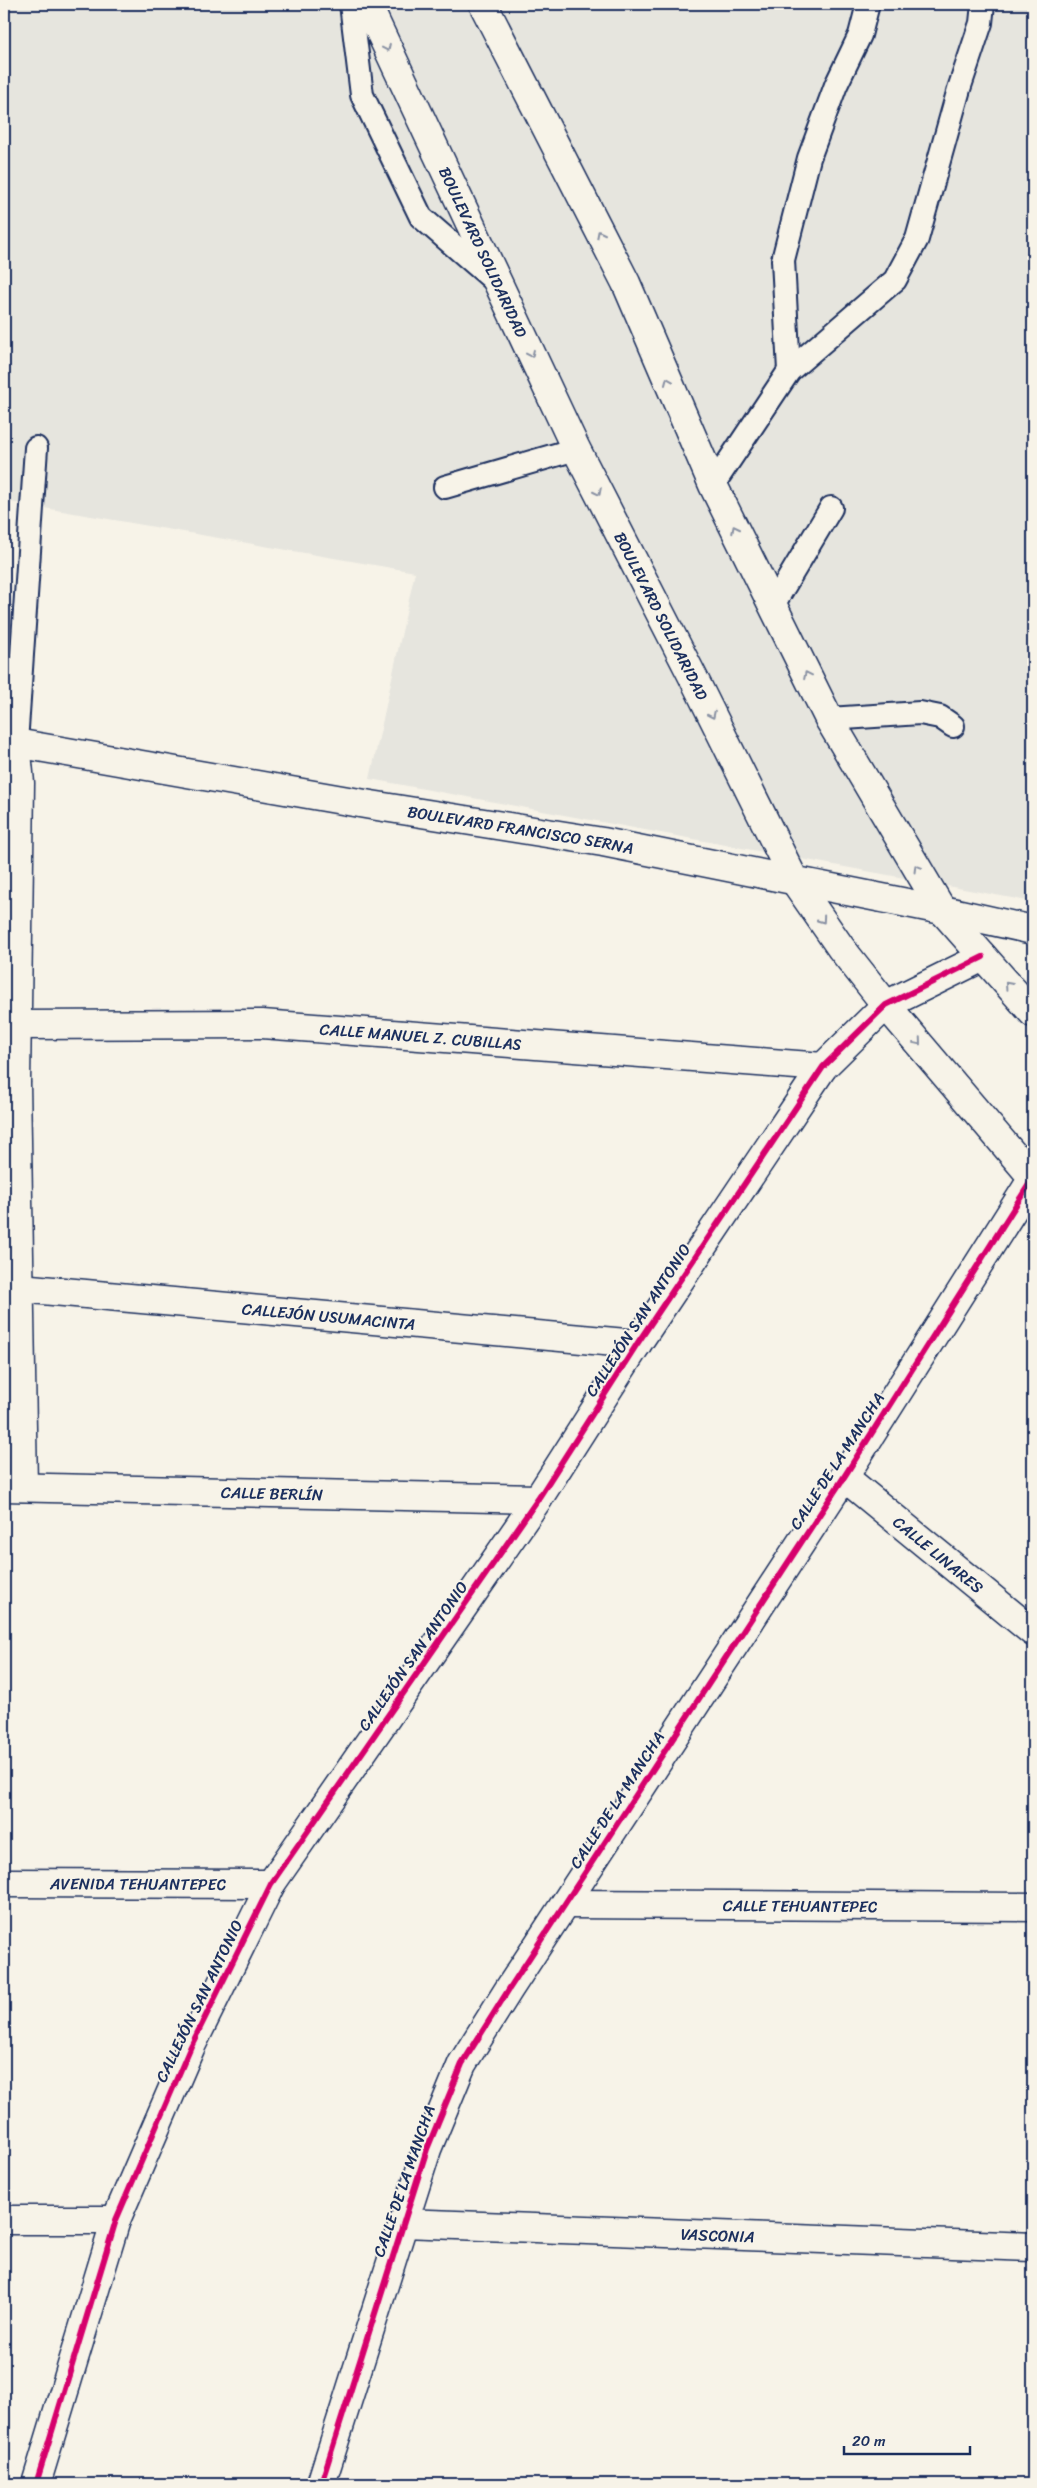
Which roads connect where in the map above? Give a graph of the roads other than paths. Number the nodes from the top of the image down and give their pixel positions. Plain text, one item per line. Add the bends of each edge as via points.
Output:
1 (351, 4) edge
2 (367, 4) edge
3 (484, 4) edge
4 (868, 4) edge
5 (983, 4) edge
6 (498, 283) junction
7 (790, 371) junction
8 (36, 448) dead end
9 (576, 449) junction
10 (713, 485) junction
11 (445, 487) dead end
12 (831, 508) dead end
13 (773, 605) junction
14 (829, 719) junction
15 (953, 726) dead end
16 (10, 742) edge
17 (794, 880) junction
18 (942, 910) junction
19 (1033, 930) edge
20 (983, 957) junction
21 (886, 1005) junction
22 (1033, 1013) edge
23 (17, 1026) junction
24 (823, 1068) junction
25 (10, 1083) edge
26 (1033, 1178) edge
27 (20, 1288) junction
28 (637, 1344) junction
29 (844, 1477) junction
30 (13, 1487) edge
31 (538, 1499) junction
32 (1033, 1632) edge
33 (4, 1883) edge
34 (271, 1884) junction
35 (566, 1904) junction
36 (1033, 1908) edge
37 (4, 2220) edge
38 (116, 2220) junction
39 (403, 2223) junction
40 (1033, 2247) edge
41 (36, 2484) edge
42 (321, 2484) edge

1 - 6 lane via 362,95 421,217
2 -> 6 street, BOULEVARD SOLIDARIDAD
10 -> 3 street via 626,283
4 - 7 lane via 860,35 836,85 809,158 783,260
5 - 7 lane via 981,23 917,239 895,280
6 -> 9 street, BOULEVARD SOLIDARIDAD
7 - 10 lane
8 - 16 lane
9 - 11 lane
9 -> 17 street, BOULEVARD SOLIDARIDAD
13 -> 10 street
12 - 13 lane
14 -> 13 street
14 - 15 lane via 920,713 940,717
18 -> 14 street
16 - 17 street, BOULEVARD FRANCISCO SERNA via 361,804 602,842
16 - 23 street via 20,783
17 - 18 street, BOULEVARD FRANCISCO SERNA
17 -> 21 street, BOULEVARD SOLIDARIDAD
18 - 19 street, BOULEVARD FRANCISCO SERNA
18 - 20 street
20 - 21 street, CALLEJÓN SAN ANTONIO
22 -> 20 street
21 - 24 street, CALLEJÓN SAN ANTONIO
21 -> 26 street, BOULEVARD SOLIDARIDAD
23 - 24 street, CALLE MANUEL Z. CUBILLAS via 262,1024
23 - 25 street
24 - 28 street, CALLEJÓN SAN ANTONIO
25 - 27 street
26 - 29 street, CALLE DE LA MANCHA
27 - 28 street, CALLEJÓN USUMACINTA
27 - 30 street
28 - 31 street, CALLEJÓN SAN ANTONIO
29 - 32 street, CALLE LINARES
29 - 35 street, CALLE DE LA MANCHA
30 - 31 street, CALLE BERLÍN
31 - 34 street, CALLEJÓN SAN ANTONIO
33 - 34 street, AVENIDA TEHUANTEPEC
34 - 38 street, CALLEJÓN SAN ANTONIO via 191,2046
35 - 36 street, CALLE TEHUANTEPEC
35 - 39 street, CALLE DE LA MANCHA via 462,2064 427,2149
37 - 38 street
38 - 41 street, CALLEJÓN SAN ANTONIO
39 - 40 street, VASCONIA
39 - 42 street, CALLE DE LA MANCHA

